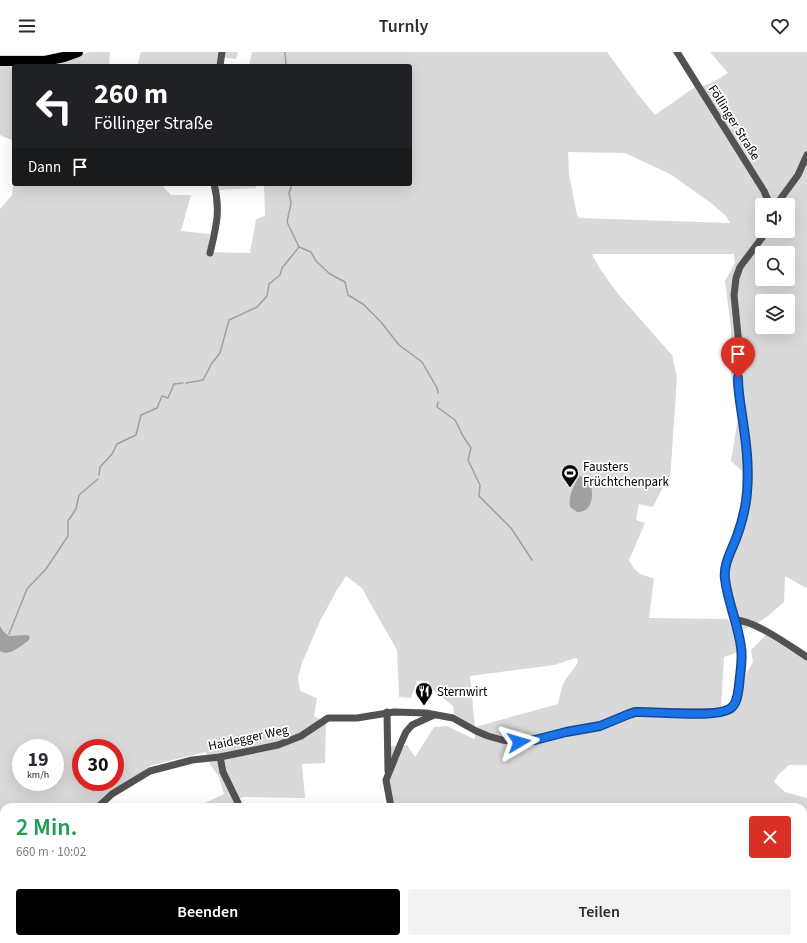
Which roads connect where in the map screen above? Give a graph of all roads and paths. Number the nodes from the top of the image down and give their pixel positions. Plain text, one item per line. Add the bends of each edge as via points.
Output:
1 (78, 52) edge
2 (222, 52) edge
3 (677, 52) edge
4 (0, 61) edge
5 (220, 64) edge
6 (807, 155) edge
7 (214, 186) edge
8 (767, 198) edge
9 (781, 198) edge
10 (762, 238) edge
11 (210, 253) dead end
12 (734, 620) junction
13 (807, 657) edge
14 (387, 712) junction
15 (434, 714) junction
16 (220, 757) junction
17 (388, 773) junction
18 (102, 803) edge
19 (238, 803) edge
20 (390, 803) edge

1 - 4 main road via 45,61
2 - 5 street
3 - 8 street, Föllinger Straße
6 - 9 street via 798,175
7 - 11 street via 218,216
10 - 12 street via 740,267 734,287 739,345 738,390 744,430 747,490 743,518 726,564 727,593
12 - 13 street via 747,622
12 - 15 street via 741,647 738,693 732,708 722,712 635,712 600,726 519,742 488,736 453,718
14 - 15 street, Haidegger Weg
14 - 16 street, Haidegger Weg via 357,718 328,718 294,739 263,749
14 - 17 street
15 - 17 street via 416,722 406,732
16 - 18 street, Haidegger Weg via 192,760 150,771 112,794
16 - 19 street
17 - 20 street via 386,780

